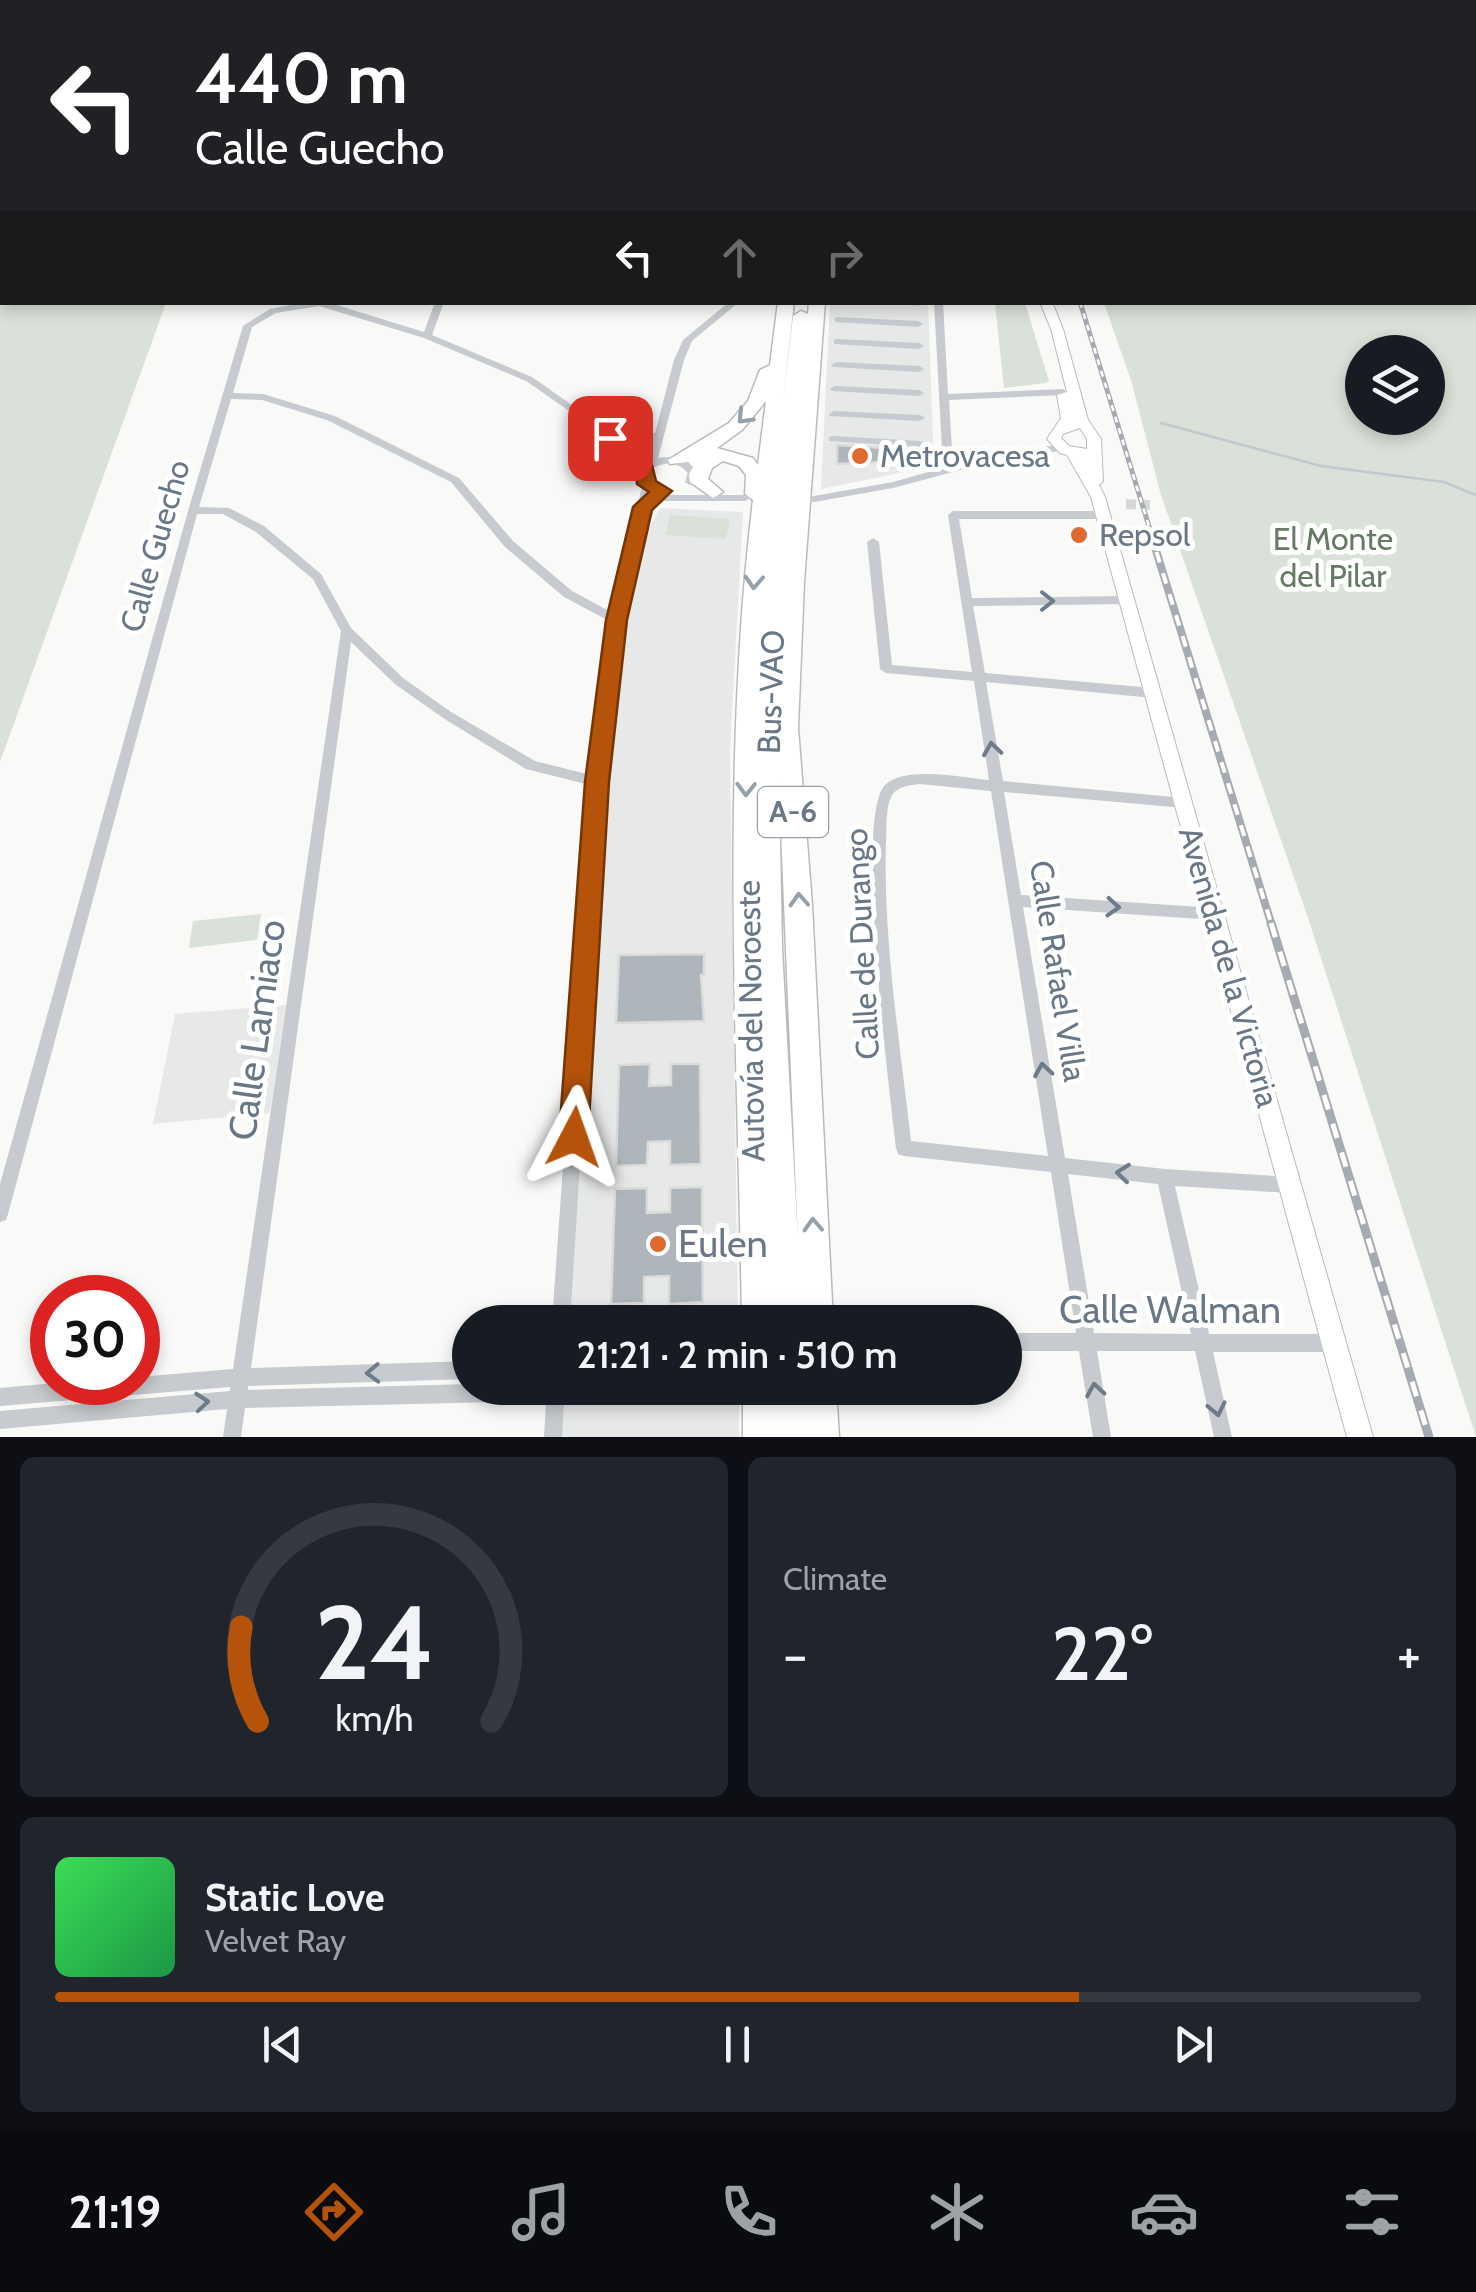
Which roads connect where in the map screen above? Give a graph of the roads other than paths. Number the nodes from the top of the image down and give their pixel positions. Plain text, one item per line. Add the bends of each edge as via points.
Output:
1 (439, 305) edge
2 (731, 305) edge
3 (786, 305) edge
4 (802, 305) edge
5 (817, 305) edge
6 (938, 305) edge
7 (1043, 305) edge
8 (1043, 305) edge
9 (838, 320) dead end
10 (918, 324) dead end
11 (428, 336) junction
12 (838, 342) dead end
13 (919, 346) dead end
14 (781, 351) junction
15 (836, 364) dead end
16 (919, 368) dead end
17 (835, 388) dead end
18 (919, 392) dead end
19 (1064, 392) junction
20 (228, 396) junction
21 (943, 396) junction
22 (834, 414) dead end
23 (920, 418) dead end
24 (610, 438) junction
25 (657, 439) junction
26 (833, 439) dead end
27 (1090, 440) junction
28 (1063, 441) junction
29 (920, 444) dead end
30 (738, 458) junction
31 (649, 466) junction
32 (682, 468) junction
33 (948, 471) junction
34 (647, 484) junction
35 (668, 491) junction
36 (717, 495) junction
37 (814, 498) dead end
38 (1100, 506) junction
39 (761, 508) junction
40 (193, 511) junction
41 (642, 514) junction
42 (873, 542) dead end
43 (1126, 600) junction
44 (968, 602) junction
45 (617, 620) junction
46 (347, 632) junction
47 (982, 678) junction
48 (1153, 693) junction
49 (597, 782) junction
50 (998, 786) junction
51 (1184, 803) junction
52 (1016, 901) junction
53 (1215, 914) junction
54 (1059, 1166) junction
55 (1165, 1177) junction
56 (1290, 1185) junction
57 (0, 1214) edge
58 (562, 1305) edge
59 (758, 1305) edge
60 (785, 1305) edge
61 (816, 1305) edge
62 (1022, 1342) edge
63 (1087, 1342) junction
64 (1203, 1343) junction
65 (1334, 1343) junction
66 (452, 1371) edge
67 (241, 1377) junction
68 (452, 1392) edge
69 (0, 1397) edge
70 (238, 1399) junction
71 (555, 1405) edge
72 (759, 1405) edge
73 (790, 1405) edge
74 (821, 1405) edge
75 (0, 1420) edge
76 (232, 1437) edge
77 (552, 1437) edge
78 (760, 1437) edge
79 (791, 1437) edge
80 (822, 1437) edge
81 (1102, 1437) edge
82 (1223, 1437) edge
83 (1360, 1437) edge

1 - 11 street
2 - 25 street via 688,340
3 - 14 highway, Autovía del Noroeste / A-6
4 - 60 highway, Bus-VAO via 768,726
61 -> 5 highway, Autovía del Noroeste / A-6 via 787,728
6 - 21 street
7 - 19 street, Avenida de la Victoria
8 - 27 street, Avenida de la Victoria
9 - 10 street
11 - 20 street, Calle Guecho via 332,306 290,305 248,326
11 - 24 street, Calle Guecho via 529,379
12 - 13 street
14 -> 32 highway via 740,424
14 - 39 highway, Autovía del Noroeste / A-6
15 - 16 street
17 - 18 street
19 - 21 street
19 - 28 street, Avenida de la Victoria
20 - 40 street, Calle Guecho
20 - 45 street via 263,397 331,418 455,480 509,544 568,594
21 - 33 street
22 - 23 street
24 - 25 street
24 - 31 street, Calle Guecho
25 - 31 street
25 - 32 street via 658,454
26 - 29 street
27 - 28 street
27 - 28 street
27 - 38 street, Avenida de la Victoria
28 - 33 street
28 - 38 street, Avenida de la Victoria
30 - 32 highway via 716,454
30 - 36 highway via 701,467 699,482
30 - 39 highway via 753,469
31 - 32 street
31 - 34 street
32 - 35 street
32 - 36 street
33 - 37 street
34 - 35 street
34 - 41 street
35 - 36 street
35 - 41 street
36 - 41 street via 660,498
38 - 43 street, Avenida de la Victoria
38 - 44 street, Calle Rafael Villa via 953,515
39 -> 59 highway, Autovía del Noroeste / A-6 via 746,791
40 - 46 street via 225,510 260,529 317,577
40 - 57 street, Calle Guecho
41 - 45 street
42 - 47 street via 886,669
44 -> 43 street
43 - 48 street, Avenida de la Victoria
44 - 47 street, Calle Rafael Villa
45 - 49 street
46 - 49 street via 399,681 464,725 531,765
46 - 67 street, Calle Lamiaco
47 - 48 street
50 -> 47 street, Calle Rafael Villa
48 - 51 street, Avenida de la Victoria
49 - 58 street
50 - 51 street
50 - 52 street, Calle Rafael Villa
50 - 54 street, Calle de Durango via 899,782 887,793 879,820 904,1148
51 - 53 street, Avenida de la Victoria
52 -> 53 street
54 -> 52 street, Calle Rafael Villa
53 - 56 street, Avenida de la Victoria
55 -> 54 street
54 - 63 street, Calle Rafael Villa
55 - 56 street
55 - 64 street
56 - 65 street, Avenida de la Victoria
62 - 63 street, Calle Walman
63 - 64 street, Calle Walman
81 -> 63 street, Calle Rafael Villa
64 - 65 street, Calle Walman
64 -> 82 street
65 - 83 street, Avenida de la Victoria
66 -> 67 street
67 - 69 street
67 - 70 street, Calle Lamiaco
68 - 70 street
75 -> 70 street
70 - 76 street, Calle Lamiaco
71 - 77 street
72 - 78 highway
73 - 79 highway
74 - 80 highway

